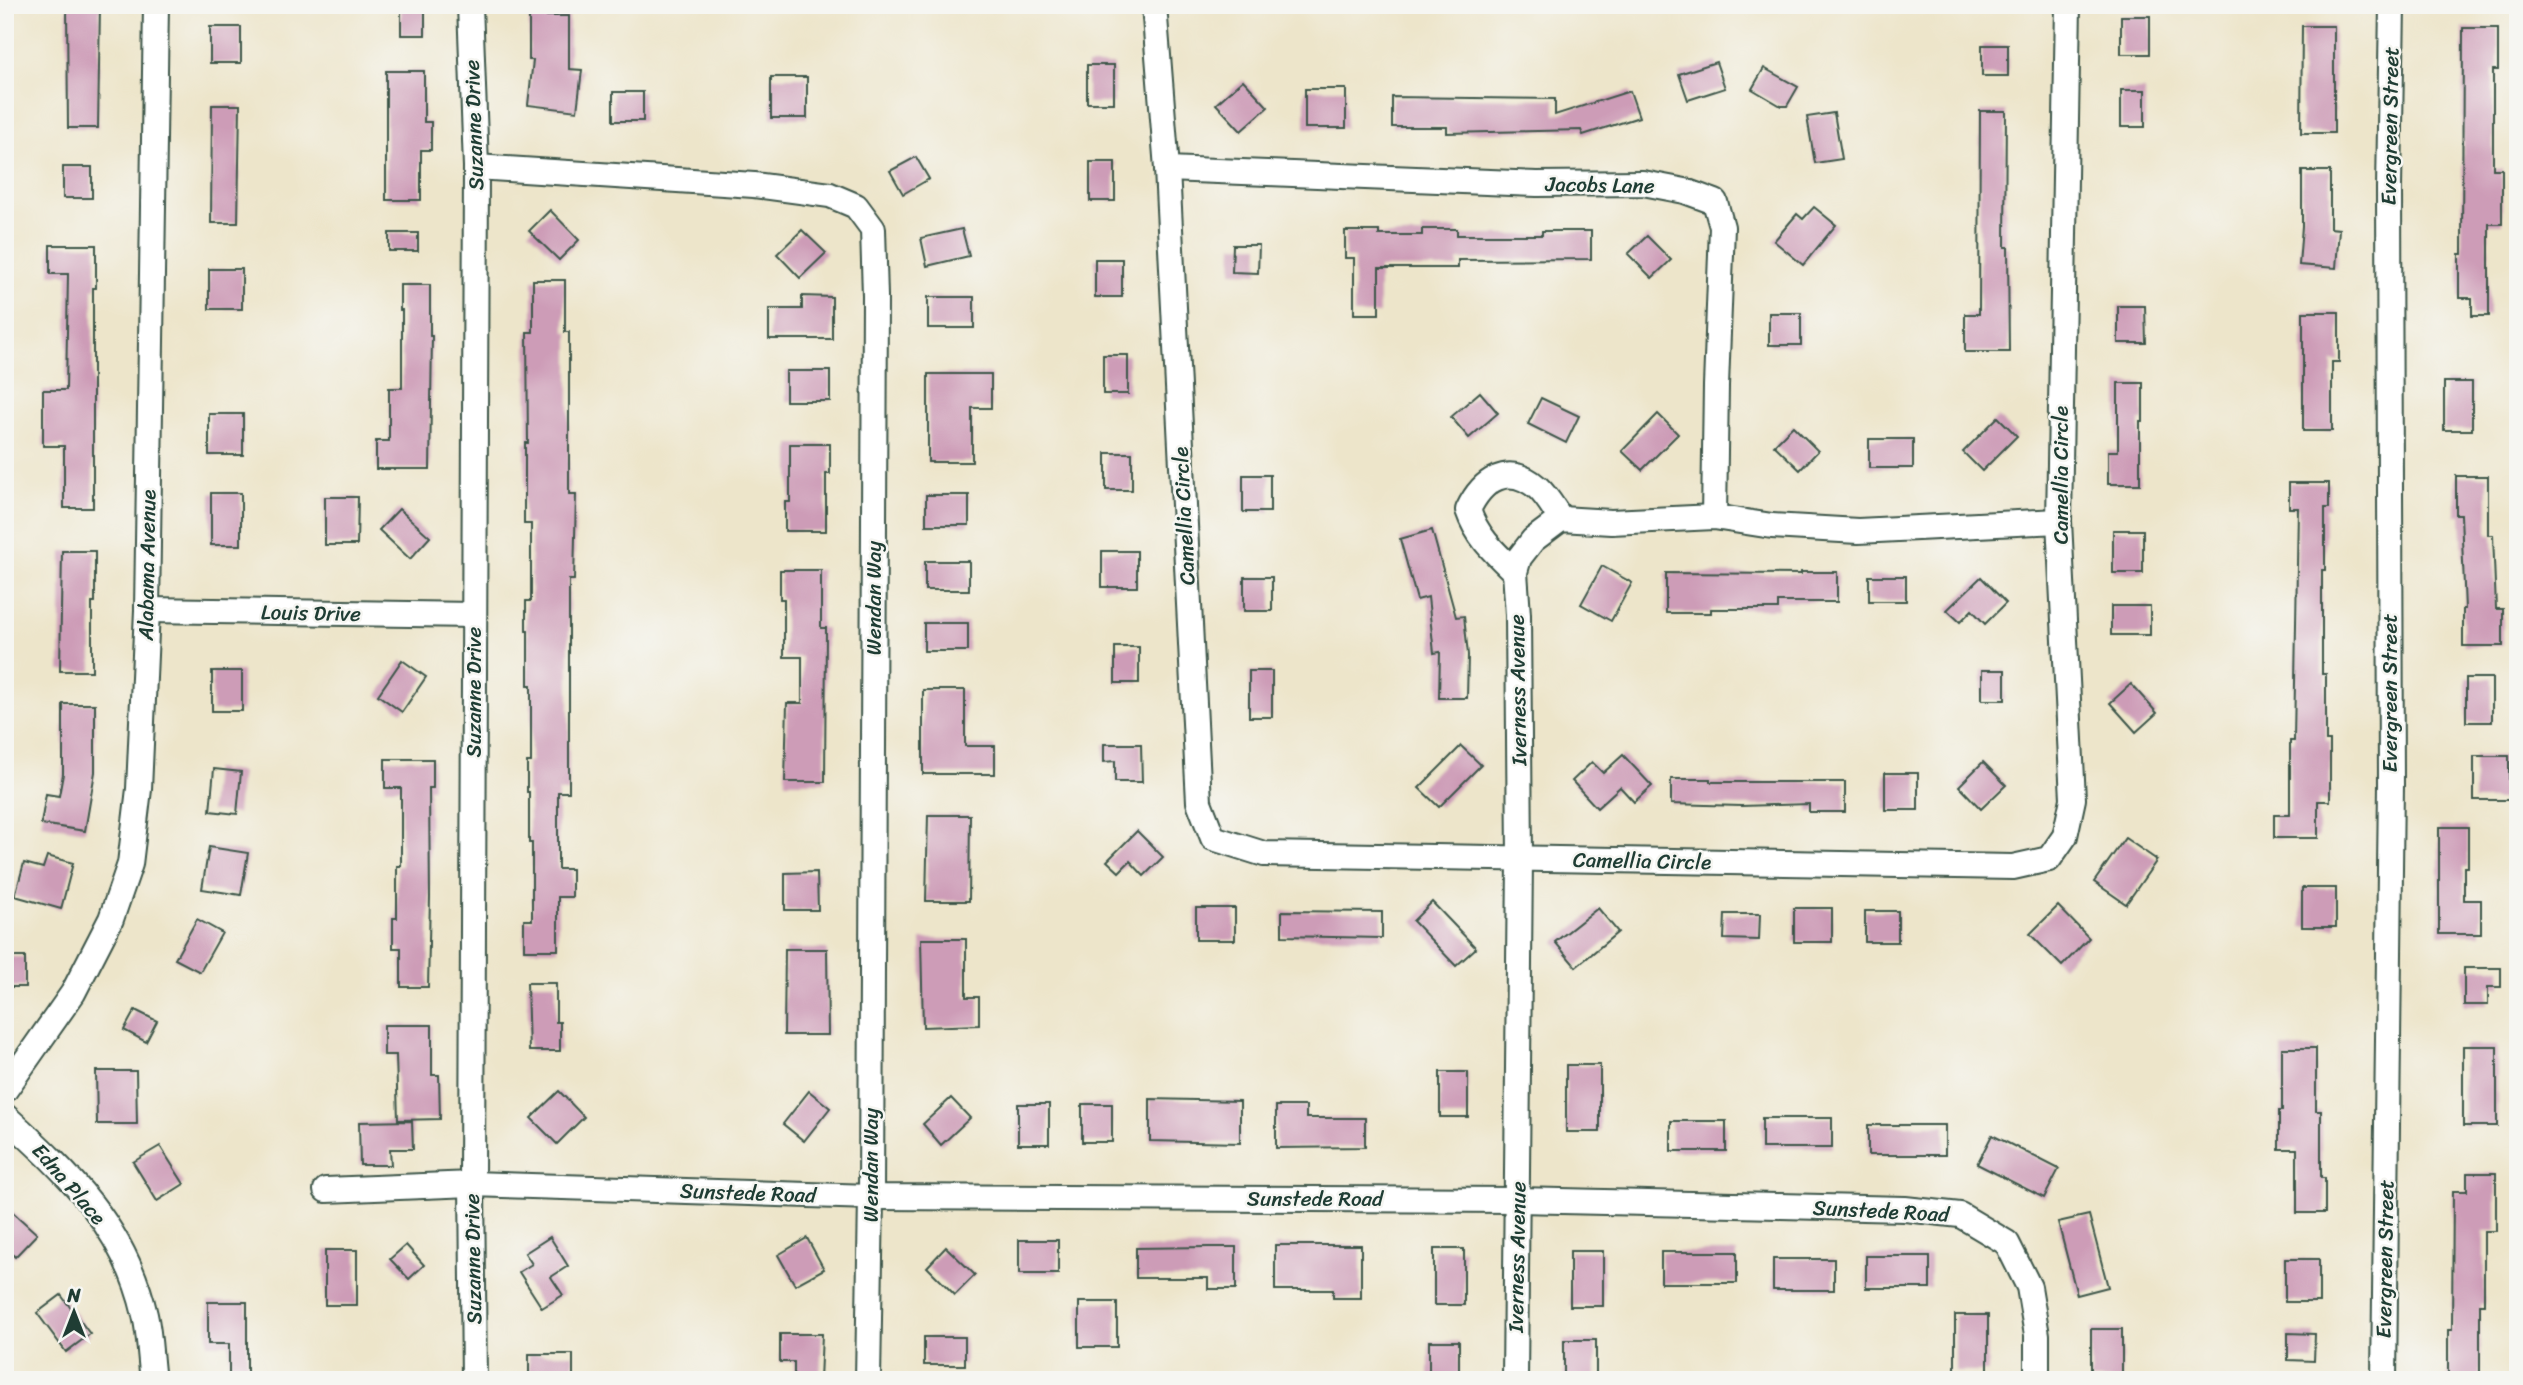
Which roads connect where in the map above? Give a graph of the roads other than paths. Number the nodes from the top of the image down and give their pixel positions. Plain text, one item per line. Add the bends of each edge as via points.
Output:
1 (156, 5) edge
2 (470, 5) edge
3 (1154, 5) edge
4 (2068, 5) edge
5 (2392, 5) edge
6 (476, 167) junction
7 (1167, 169) junction
8 (1714, 517) junction
9 (1561, 519) junction
10 (2059, 521) junction
11 (1515, 572) junction
12 (148, 610) junction
13 (474, 615) junction
14 (1520, 859) junction
15 (5, 1090) edge
16 (5, 1116) edge
17 (472, 1184) junction
18 (326, 1190) dead end
19 (871, 1197) junction
20 (1518, 1200) junction
21 (153, 1380) edge
22 (474, 1380) edge
23 (868, 1380) edge
24 (1515, 1380) edge
25 (2037, 1380) edge
26 (2384, 1380) edge

1 - 12 street, Alabama Avenue
2 - 6 street, Suzanne Drive
3 - 7 street, Camellia Circle
4 - 10 street, Camellia Circle
5 - 26 street, Evergreen Street via 2391,784
6 - 13 street, Suzanne Drive
6 - 19 street, Wendan Way via 754,185 830,195 856,206 873,229
7 - 8 street, Jacobs Lane via 1537,184 1643,183 1715,202 1722,228
7 - 14 street, Camellia Circle via 1199,802 1213,838 1265,854
8 - 9 street via 1611,522
8 - 10 street via 1858,531
9 - 11 street via 1533,540
9 - 11 street via 1538,488 1521,477 1504,475 1476,492 1468,510 1474,529
10 - 14 street, Camellia Circle via 2073,799 2065,836 2049,859 2013,867
11 - 14 street, Iverness Avenue
12 - 13 street, Louis Drive
12 - 15 street, Alabama Avenue via 139,789 130,864 111,919 73,993
13 - 17 street, Suzanne Drive
14 - 20 street, Iverness Avenue
16 - 21 street, Edna Place via 99,1211 128,1263 145,1316
17 - 18 street, Sunstede Road
17 - 19 street, Sunstede Road
17 - 22 street, Suzanne Drive
19 - 20 street, Sunstede Road
19 - 23 street, Wendan Way
20 - 24 street, Iverness Avenue
20 - 25 street, Sunstede Road via 1905,1209 1960,1215 2007,1243 2029,1287 2037,1335

